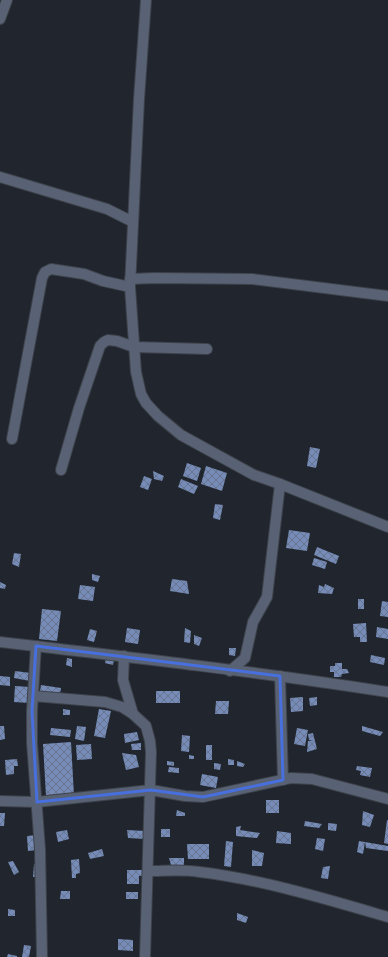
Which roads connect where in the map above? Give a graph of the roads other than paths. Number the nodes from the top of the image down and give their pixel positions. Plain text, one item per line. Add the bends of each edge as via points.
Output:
1 (7, 0) edge
2 (146, 0) edge
3 (0, 19) edge
4 (0, 177) edge
5 (133, 222) junction
6 (130, 283) junction
7 (388, 296) edge
8 (134, 347) junction
9 (207, 349) dead end
10 (12, 439) dead end
11 (61, 470) dead end
12 (280, 484) junction
13 (388, 527) edge
14 (0, 642) edge
15 (36, 646) junction
16 (124, 656) junction
17 (245, 658) junction
18 (230, 670) junction
19 (258, 673) junction
20 (280, 676) junction
21 (388, 692) edge
22 (32, 696) junction
23 (133, 714) junction
24 (283, 780) junction
25 (151, 790) junction
26 (388, 799) edge
27 (0, 801) edge
28 (37, 802) junction
29 (148, 871) junction
30 (388, 917) edge
31 (42, 957) edge
32 (144, 957) edge

1 - 3 street
2 - 5 street
4 - 5 street via 107,209
5 - 6 street
6 - 7 street via 155,278 252,279
6 - 8 street
6 - 10 street via 102,281 84,274 51,269 45,272
8 - 9 street
8 - 11 street via 108,340 100,346
8 - 12 street via 141,394 158,416 181,435 254,475
12 - 13 street
12 - 17 street via 267,597 253,622
14 - 15 street
15 - 16 street
15 - 22 street
16 - 18 street
16 - 23 street via 123,680
17 - 18 street
17 - 19 street
18 - 19 street
19 - 20 street
20 - 21 street
20 - 24 street
22 - 23 street via 105,702 122,707
22 - 28 street via 32,743
23 - 25 street via 146,726 150,741
24 - 25 street via 203,797
24 - 26 street via 300,777 312,779
25 - 28 street
25 - 29 street
27 - 28 street
28 - 31 street
29 - 30 street via 199,871 310,895
29 - 32 street

